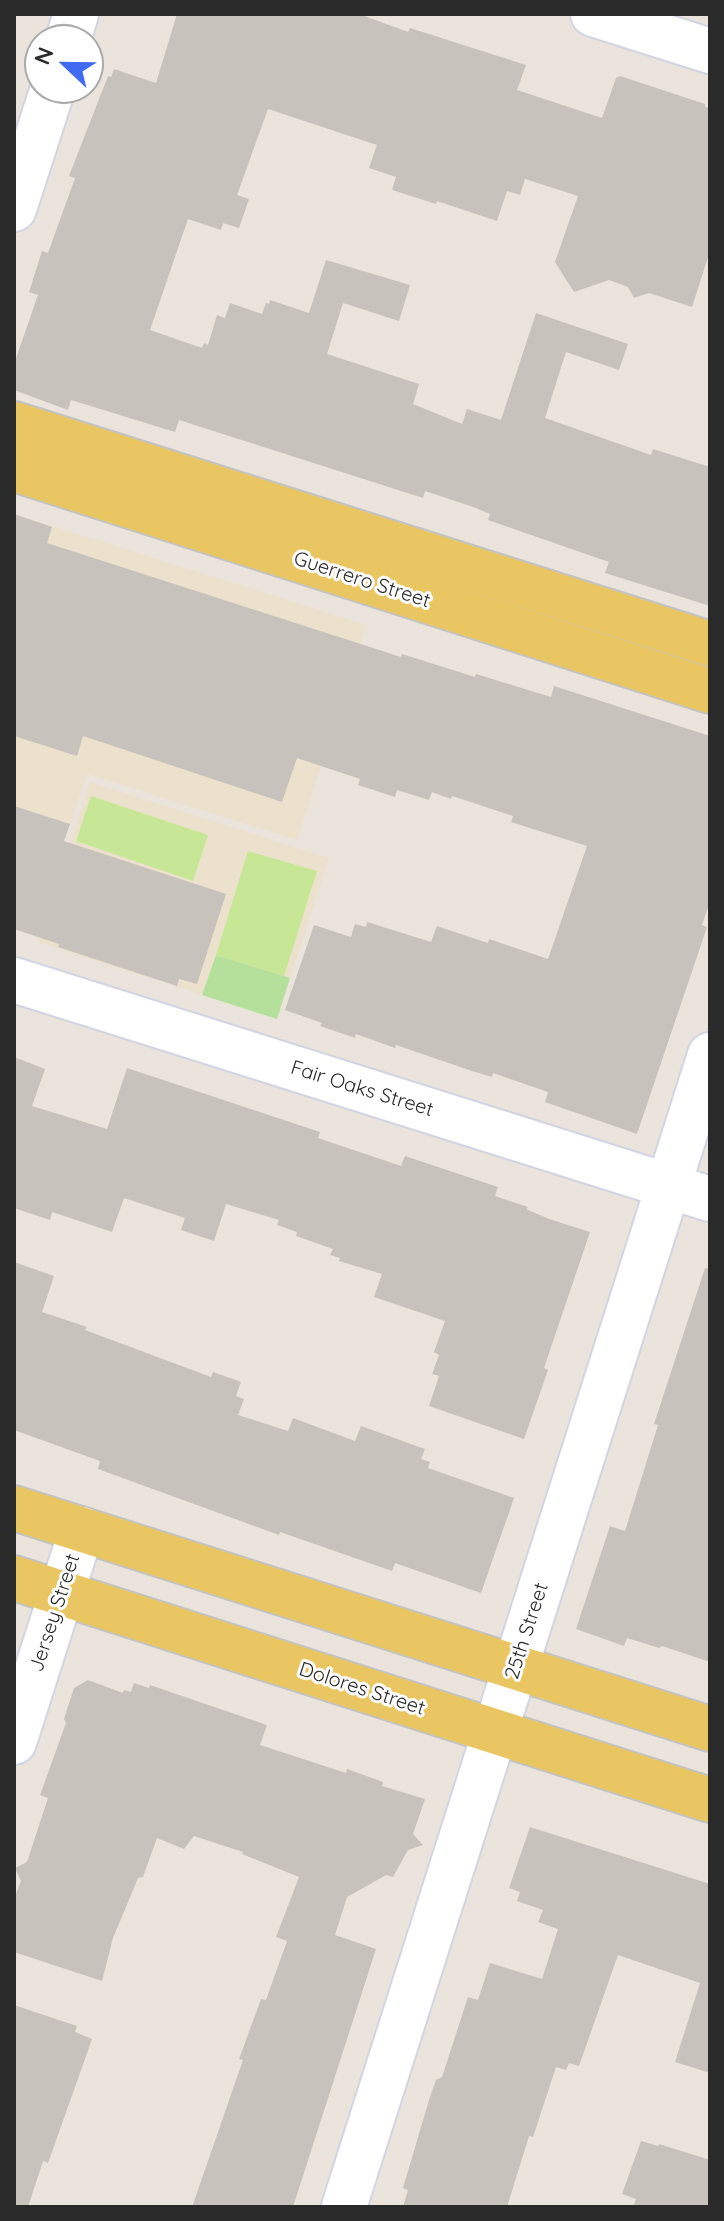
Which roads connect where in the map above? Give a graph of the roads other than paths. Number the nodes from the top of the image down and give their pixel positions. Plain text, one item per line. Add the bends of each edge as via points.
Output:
1 (593, 14) edge
2 (710, 51) edge
3 (48, 104) edge
4 (14, 209) edge
5 (14, 424) edge
6 (14, 469) edge
7 (710, 644) edge
8 (710, 691) edge
9 (14, 980) edge
10 (710, 1055) edge
11 (669, 1186) junction
12 (710, 1199) edge
13 (14, 1508) edge
14 (82, 1529) junction
15 (14, 1578) edge
16 (61, 1593) junction
17 (516, 1667) junction
18 (710, 1729) edge
19 (495, 1731) junction
20 (14, 1742) edge
21 (710, 1800) edge
22 (344, 2207) edge

1 - 2 street
3 - 4 street
5 - 7 main road
6 - 8 main road, Guerrero Street
9 - 11 street, Fair Oaks Street
10 - 11 street, 25th Street
11 - 12 street, Fair Oaks Street
11 - 17 street, 25th Street
13 - 14 main road
14 - 16 street, Jersey Street
14 - 17 main road
15 - 16 main road, Dolores Street
16 - 19 main road, Dolores Street
16 - 20 street, Jersey Street
17 - 18 main road
17 - 19 street, 25th Street
19 - 21 main road, Dolores Street
19 - 22 street, 25th Street

